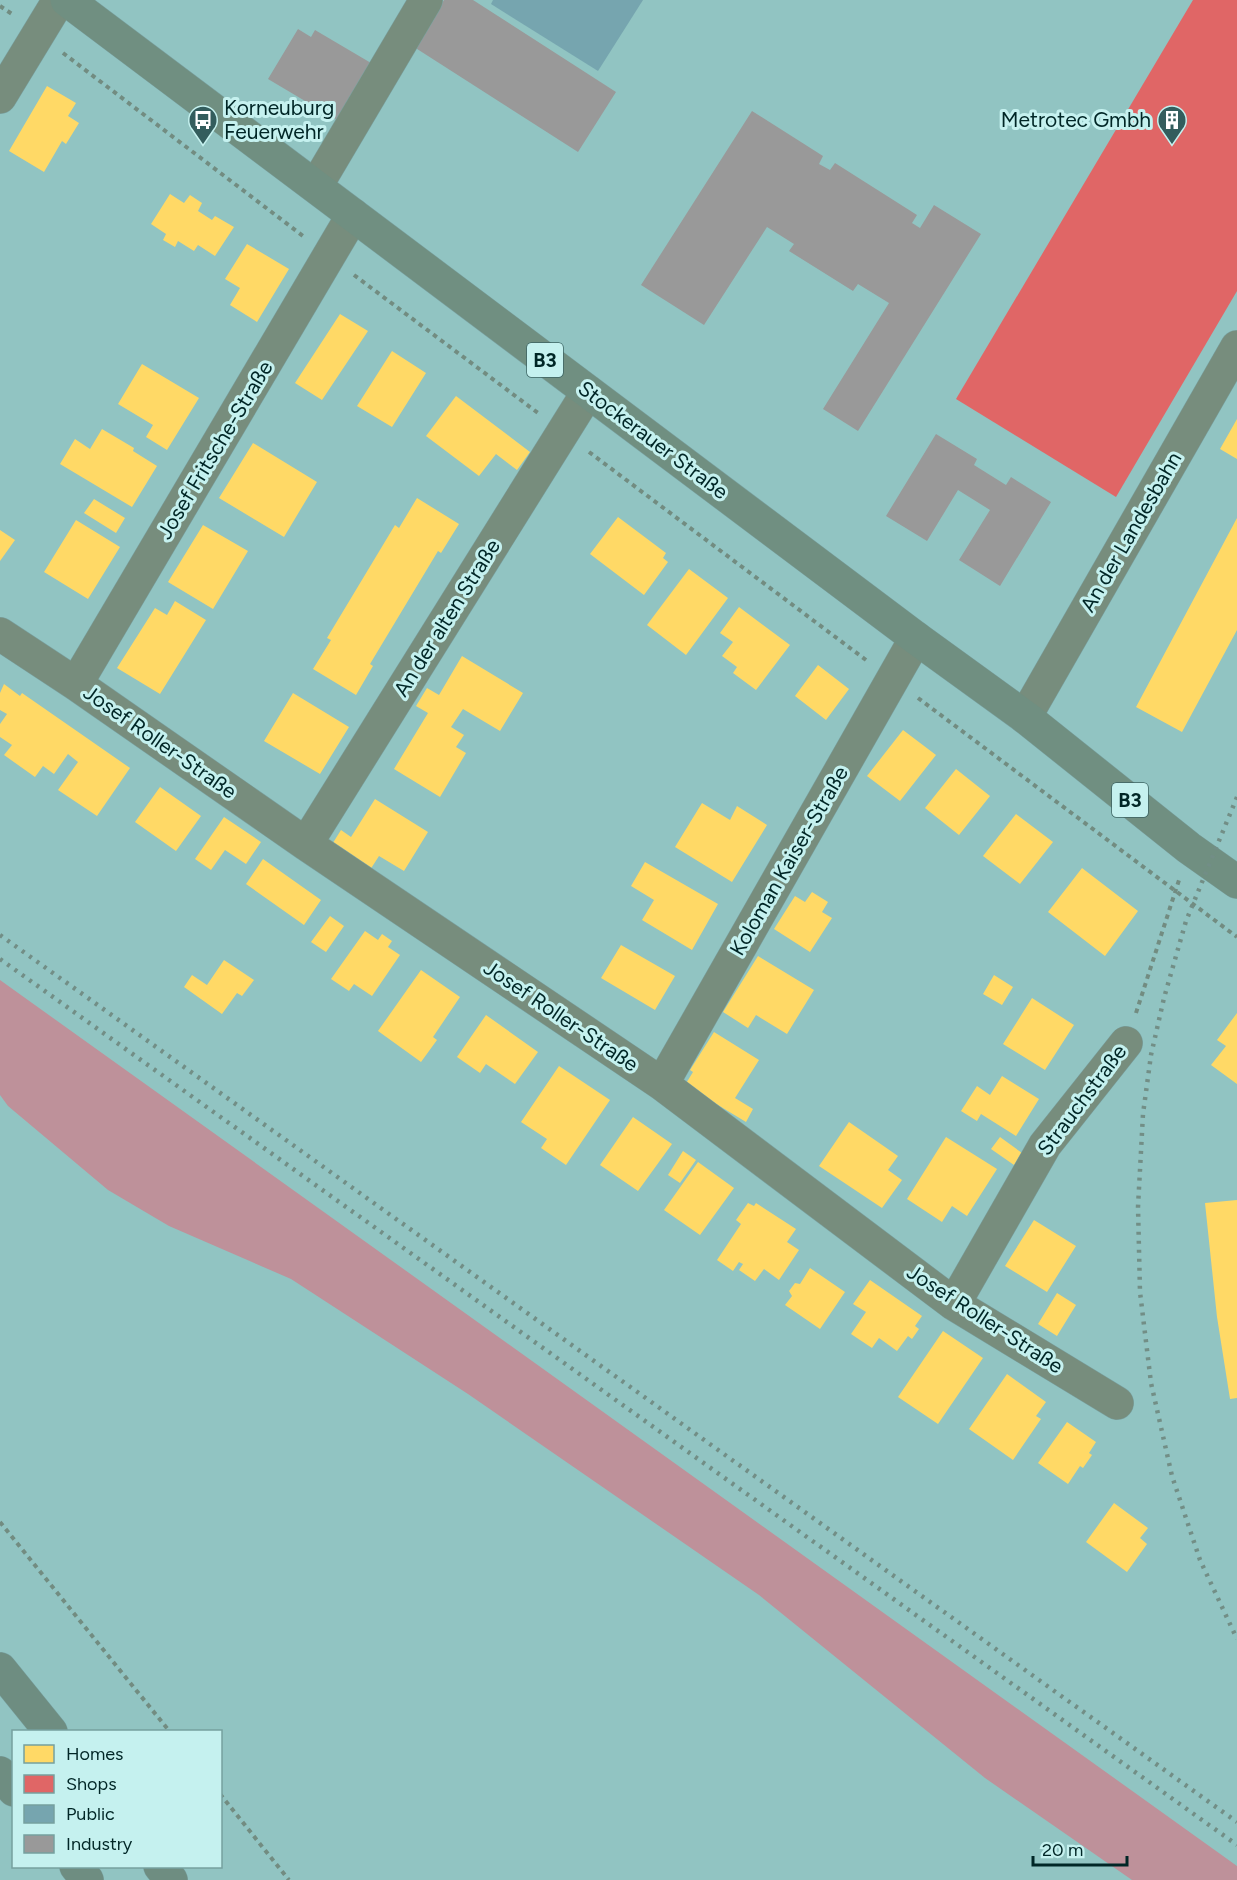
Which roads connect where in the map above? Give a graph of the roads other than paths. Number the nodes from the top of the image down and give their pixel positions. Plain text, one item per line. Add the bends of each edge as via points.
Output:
1 (59, 0) edge
2 (67, 0) edge
3 (426, 0) edge
4 (0, 97) edge
5 (316, 186) junction
6 (353, 215) junction
7 (1237, 347) edge
8 (588, 392) junction
9 (0, 634) edge
10 (916, 638) junction
11 (76, 684) junction
12 (1025, 717) junction
13 (306, 844) junction
14 (1237, 882) edge
15 (1126, 1043) road end
16 (662, 1084) junction
17 (954, 1304) junction
18 (1117, 1403) dead end
19 (0, 1669) edge
20 (50, 1730) edge
21 (0, 1773) edge
22 (12, 1788) edge
23 (78, 1868) edge
24 (162, 1868) edge
25 (87, 1880) edge
26 (171, 1880) edge

1 - 4 street
2 - 5 main road, Stockerauer Straße / B3
3 - 5 street
5 - 6 main road, Stockerauer Straße / B3
6 - 8 main road, Stockerauer Straße / B3
6 - 11 street, Josef Fritsche-Straße
7 - 12 street, An der Landesbahn
8 - 10 main road, Stockerauer Straße / B3
8 - 13 street, An der alten Straße
9 - 11 street, Josef Roller-Straße
10 - 12 main road, Stockerauer Straße / B3
10 - 16 street, Koloman Kaiser-Straße
11 - 13 street, Josef Roller-Straße
12 - 14 main road, Stockerauer Straße / B3
13 - 16 street, Josef Roller-Straße
15 - 17 street, Strauchstraße via 1045,1145
16 - 17 street, Josef Roller-Straße
17 - 18 street, Josef Roller-Straße
19 - 20 highway
21 - 22 highway
23 - 25 highway
24 - 26 highway

